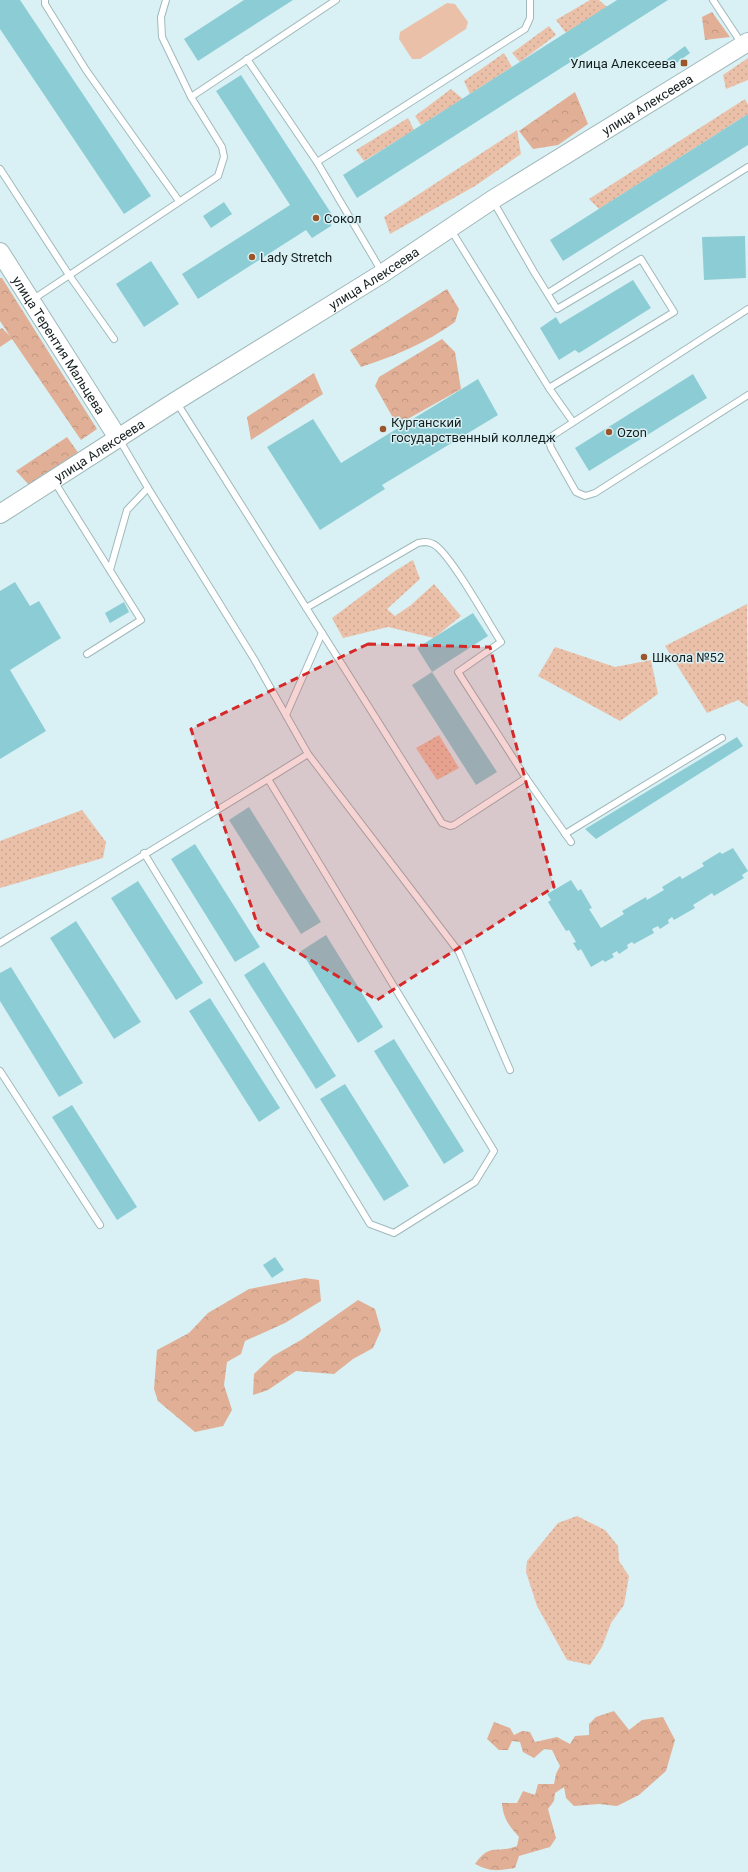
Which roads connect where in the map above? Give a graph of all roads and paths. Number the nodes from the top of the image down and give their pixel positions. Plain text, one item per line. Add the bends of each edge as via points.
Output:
1 (45, 0) edge
2 (166, 0) edge
3 (336, 0) edge
4 (530, 0) edge
5 (713, 0) edge
6 (745, 44) edge
7 (247, 58) junction
8 (191, 97) junction
9 (317, 162) junction
10 (748, 167) edge
11 (0, 169) edge
12 (492, 200) junction
13 (179, 201) junction
14 (450, 228) junction
15 (0, 252) edge
16 (383, 273) junction
17 (69, 274) junction
18 (548, 293) junction
19 (31, 300) junction
20 (748, 309) edge
21 (114, 339) dead end
22 (549, 388) junction
23 (748, 395) edge
24 (176, 400) junction
25 (573, 422) junction
26 (118, 438) junction
27 (53, 480) junction
28 (148, 488) junction
29 (0, 514) edge
30 (110, 570) junction
31 (306, 608) junction
32 (322, 633) junction
33 (88, 654) dead end
34 (286, 715) junction
35 (722, 738) dead end
36 (308, 754) junction
37 (526, 778) junction
38 (268, 779) junction
39 (565, 834) junction
40 (571, 842) dead end
41 (144, 853) junction
42 (0, 943) edge
43 (510, 1070) dead end
44 (0, 1071) edge
45 (100, 1225) dead end

1 - 13 lane via 45,4 86,70
2 - 8 lane via 161,17 162,37
3 - 7 lane
4 - 9 lane via 530,18 525,29
5 - 6 lane
6 - 12 street, улица Алексеева
7 - 8 lane
7 - 9 lane
8 - 13 lane via 222,147 224,157 218,176
9 - 16 lane
10 - 18 lane
11 - 17 lane
12 - 14 street, улица Алексеева
12 - 18 lane
13 - 17 lane
14 - 16 street, улица Алексеева
14 - 22 lane
15 - 19 street, улица Терентия Мальцева
16 - 24 street, улица Алексеева
17 - 19 lane
17 - 21 lane
18 - 22 lane via 557,309 641,259 674,312
19 - 26 street, улица Терентия Мальцева
20 - 25 lane
22 - 25 lane
23 - 25 lane via 595,493 585,496 576,492 549,441 552,436
24 - 26 street, улица Алексеева
24 - 31 lane
26 - 27 street, улица Алексеева
26 - 28 lane
27 - 29 street, улица Алексеева
27 - 30 lane
28 - 30 lane via 127,510
28 - 34 lane
30 - 33 lane via 141,620
31 - 32 lane
31 - 37 lane via 418,543 434,544 448,557 500,642 458,672
32 - 34 lane
32 - 37 lane via 445,825 454,825
34 - 36 lane
35 - 39 lane
36 - 38 lane
36 - 43 lane via 459,952
37 - 39 lane
38 - 41 lane
38 - 41 lane via 494,1152 475,1182 394,1234 370,1224
39 - 40 lane
41 - 42 lane
44 - 45 lane

